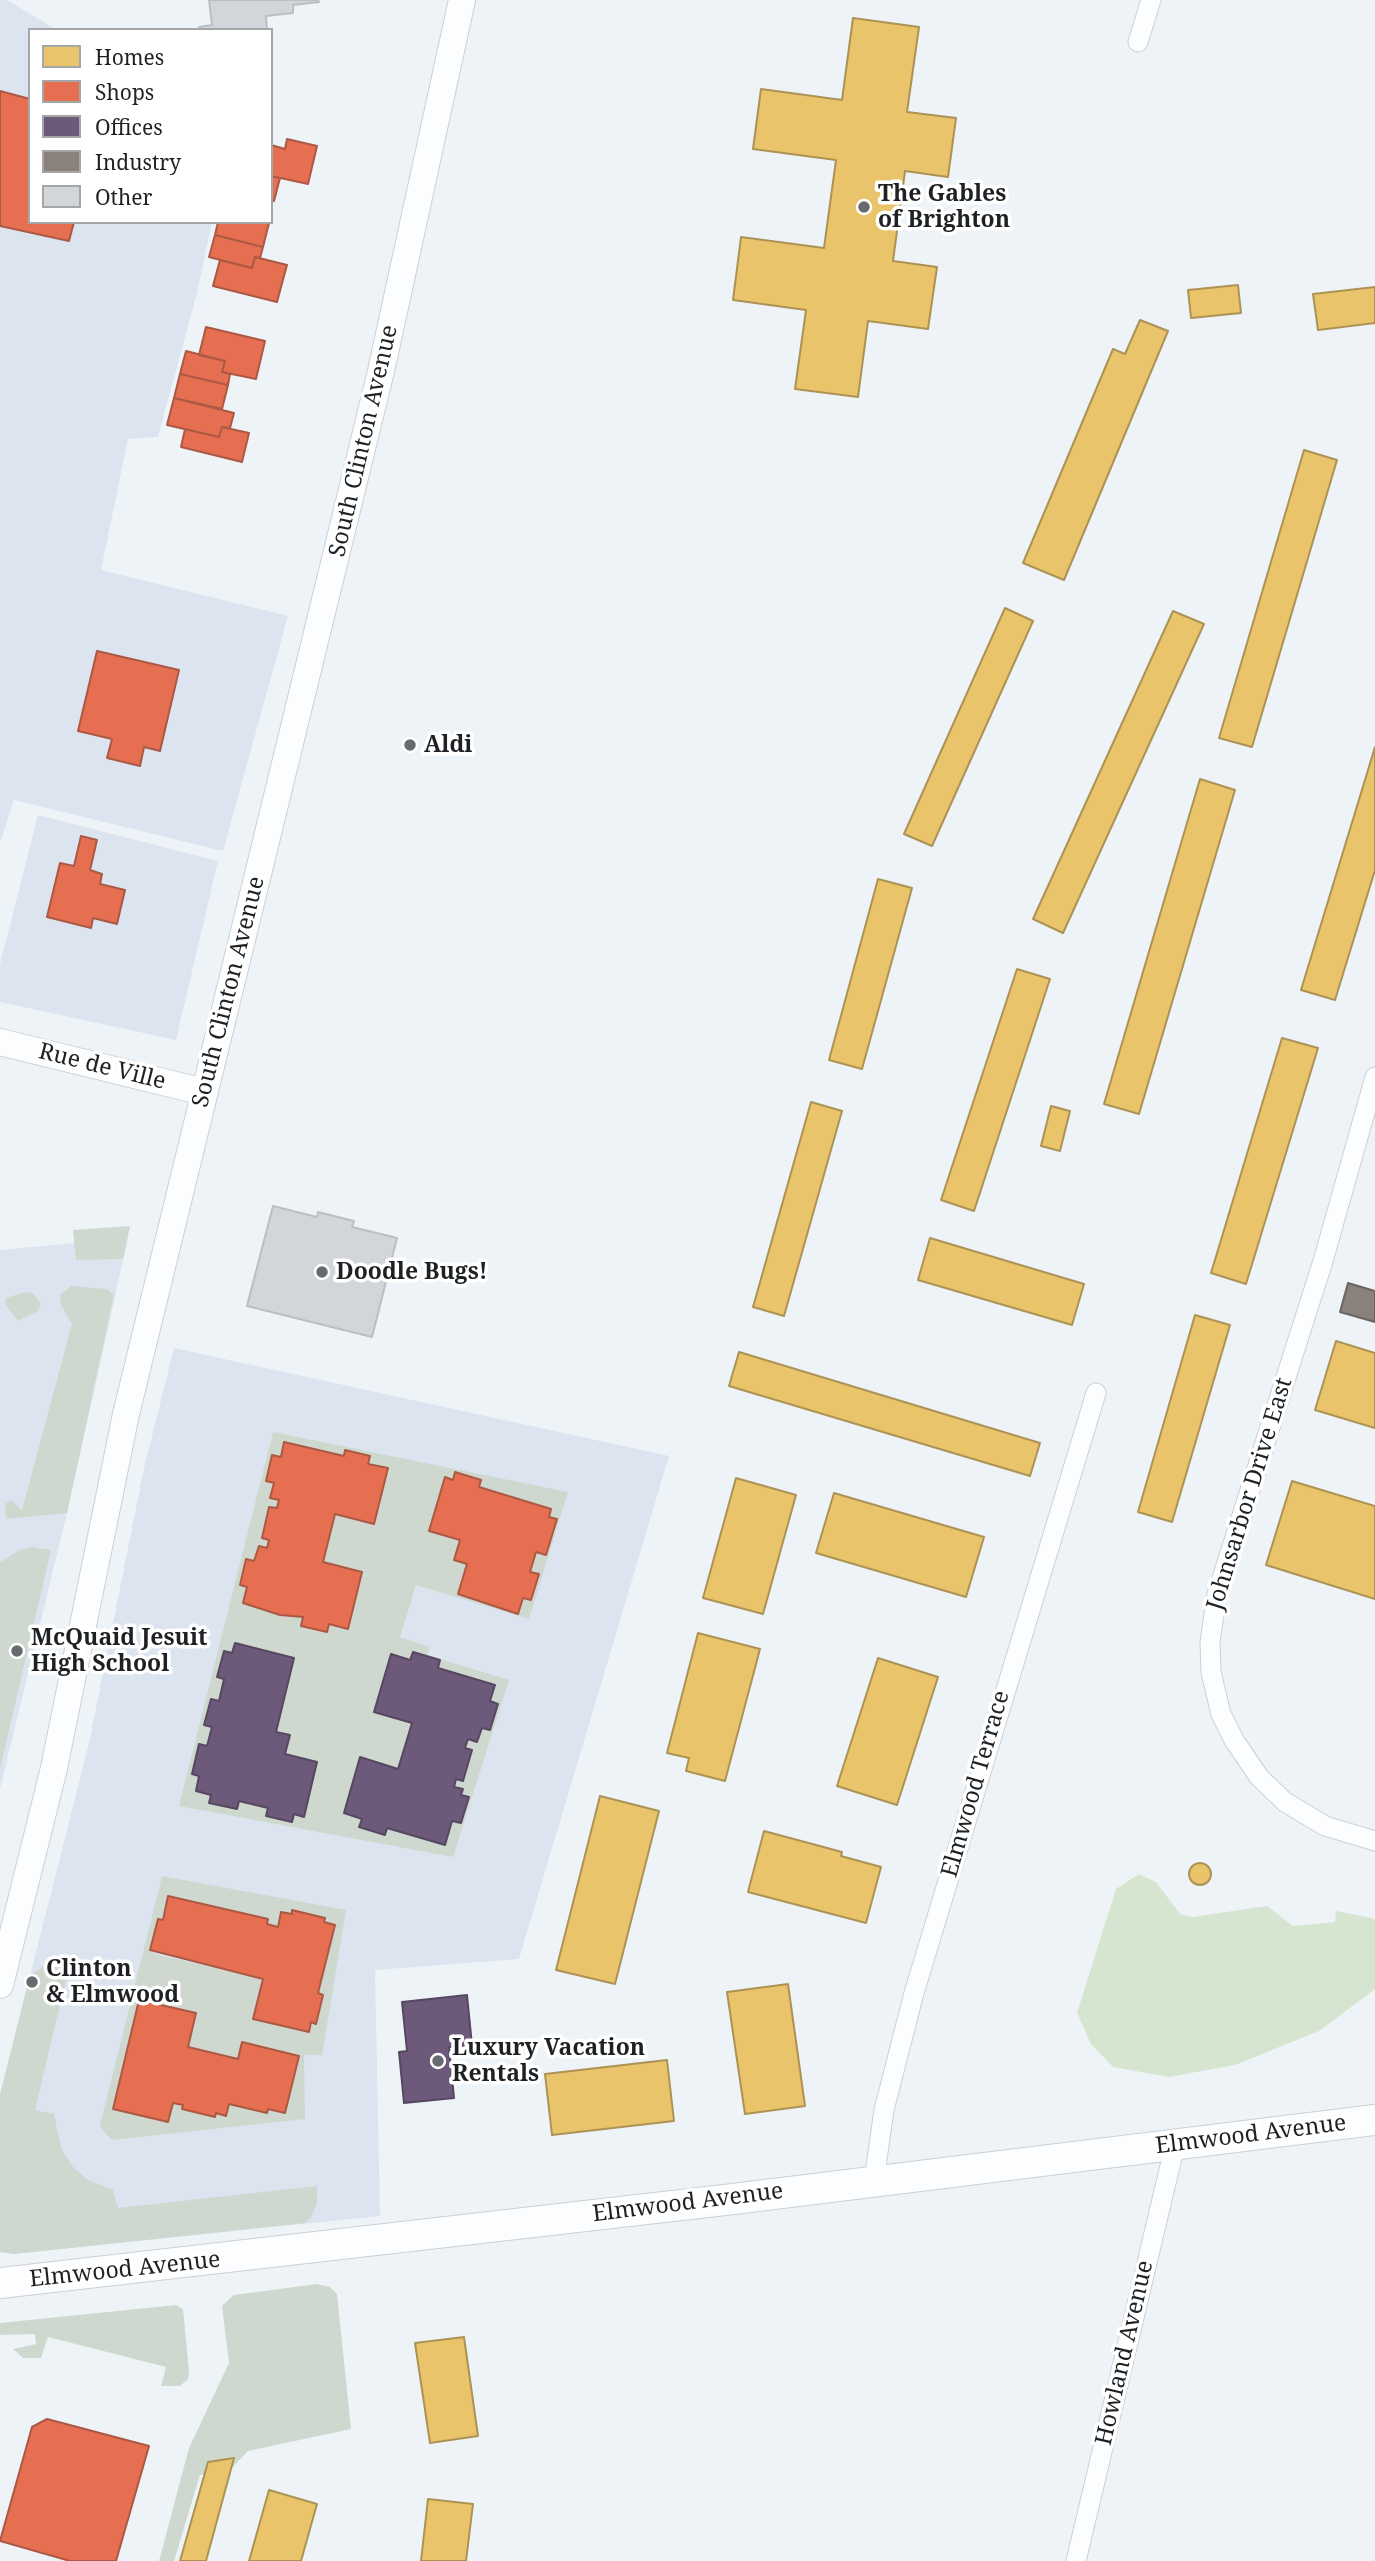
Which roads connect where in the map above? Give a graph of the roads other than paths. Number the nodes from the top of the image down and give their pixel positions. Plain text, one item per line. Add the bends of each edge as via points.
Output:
1 (462, 0) edge
2 (1152, 0) edge
3 (1138, 42) dead end
4 (0, 1042) edge
5 (1375, 1077) edge
6 (204, 1093) junction
7 (1096, 1393) dead end
8 (1375, 1841) edge
9 (0, 1985) edge
10 (1375, 2120) edge
11 (1175, 2144) junction
12 (874, 2180) junction
13 (0, 2283) edge
14 (1076, 2561) edge

1 - 6 street, South Clinton Avenue via 381,371
2 - 3 street
4 - 6 street, Rue de Ville
5 - 8 street, Johnsarbor Drive East via 1330,1238 1217,1594 1210,1642 1211,1672 1221,1714 1259,1777 1298,1812 1325,1826
6 - 9 street, South Clinton Avenue via 126,1414 60,1741
7 - 12 street, Elmwood Terrace via 914,1993 884,2110
10 - 11 main road, Elmwood Avenue
11 - 12 main road, Elmwood Avenue
11 - 14 street, Howland Avenue
12 - 13 main road, Elmwood Avenue

